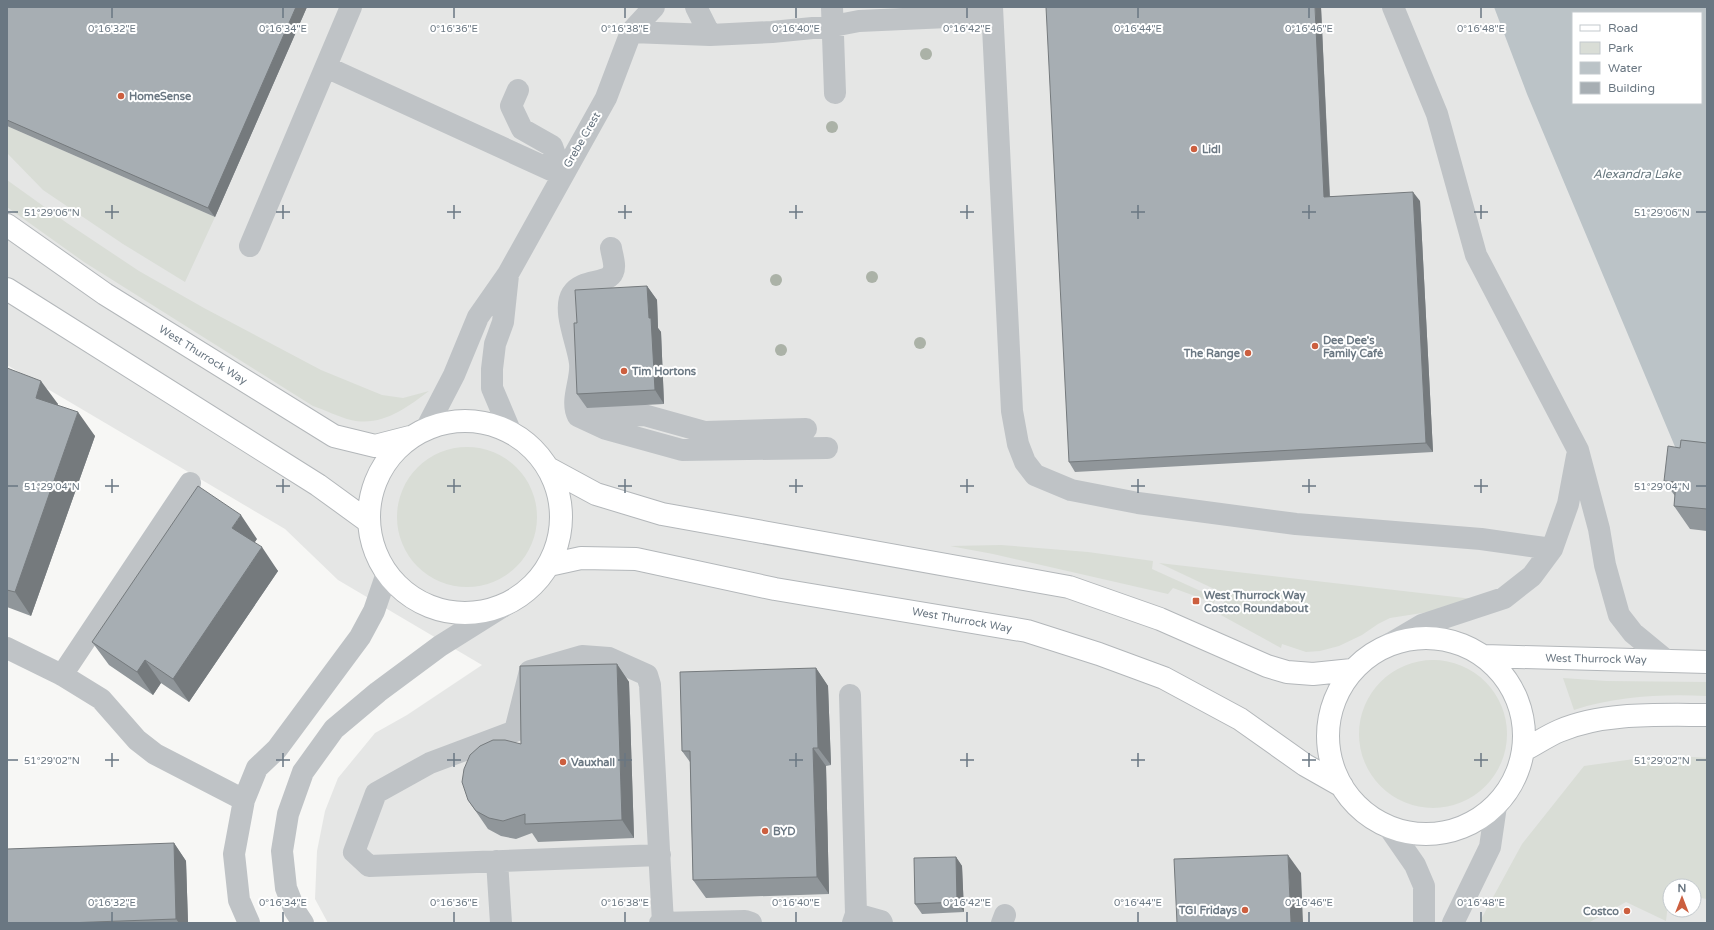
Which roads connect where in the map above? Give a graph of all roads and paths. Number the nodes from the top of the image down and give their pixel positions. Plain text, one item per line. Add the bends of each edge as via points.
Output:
1 (351, 7) edge
2 (654, 7) edge
3 (696, 7) edge
4 (1393, 7) edge
5 (992, 11) edge
6 (832, 17) edge
7 (631, 32) junction
8 (710, 35) junction
9 (326, 67) junction
10 (518, 90) dead end
11 (835, 93) dead end
12 (562, 175) junction
13 (7, 226) edge
14 (250, 246) dead end
15 (611, 248) dead end
16 (508, 274) junction
17 (7, 289) edge
18 (578, 416) junction
19 (806, 429) dead end
20 (419, 433) junction
21 (511, 433) junction
22 (827, 448) dead end
23 (1578, 450) junction
24 (548, 468) junction
25 (190, 482) dead end
26 (369, 522) junction
27 (1552, 549) junction
28 (549, 565) junction
29 (386, 573) junction
30 (507, 604) junction
31 (1388, 645) junction
32 (7, 648) edge
33 (1484, 656) junction
34 (1667, 660) junction
35 (1707, 662) edge
36 (1352, 670) junction
37 (62, 675) junction
38 (850, 695) dead end
39 (1707, 715) edge
40 (1524, 750) junction
41 (1342, 786) junction
42 (244, 800) junction
43 (1496, 806) junction
44 (1388, 826) junction
45 (660, 855) junction
46 (497, 861) junction
47 (855, 918) edge
48 (248, 923) edge
49 (303, 923) edge
50 (500, 923) edge
51 (660, 923) edge
52 (663, 923) edge
53 (751, 923) edge
54 (882, 923) edge
55 (1424, 923) edge
56 (1453, 923) edge

1 - 9 street
2 - 7 street, Grebe Crest
3 - 8 street
4 - 23 street via 1437,114 1476,255
5 - 6 street via 859,21
5 - 27 street via 1012,410 1018,444 1025,462 1035,475 1071,490 1138,503 1296,524 1481,539
6 - 8 street via 772,32
6 - 11 street
7 - 8 street
7 - 12 street, Grebe Crest via 606,98
9 - 12 street
9 - 14 street
10 - 12 street via 511,106 522,129 552,146
12 - 16 street, Grebe Crest
13 - 20 main road, West Thurrock Way via 105,294 334,436 374,446
15 - 18 street via 614,267 610,277 583,284 571,295 569,301 569,316 580,367 575,405
16 - 20 street, Grebe Crest via 478,317 454,376
16 - 21 street, Grebe Crest via 503,322 495,344 492,388
17 - 26 main road via 312,481
18 - 19 street via 644,415 705,432
18 - 22 street via 606,429 682,450
20 - 21 main road, West Thurrock Way via 448,423 469,421 491,425
20 - 26 main road via 392,455 377,479 370,500
21 - 24 main road, West Thurrock Way via 535,450
23 - 27 street via 1568,504
23 - 34 street via 1619,615 1633,633
24 - 28 main road via 557,489 561,509 559,539
24 - 36 main road via 596,494 662,514 1070,587 1160,619 1267,666 1287,672 1313,674
25 - 37 street
26 - 29 main road via 370,536
27 - 31 street via 1532,576 1504,598 1422,624
28 - 30 main road via 536,583
28 - 41 main road, West Thurrock Way via 581,558 636,559 775,588 1027,631 1164,678 1240,719 1305,765
29 - 30 main road via 402,590 421,603 453,613 484,612
29 - 42 street via 374,611 360,637 277,749 257,768
30 - 49 street via 440,646 378,692 334,729 303,772 288,814 282,851 286,888
31 - 33 main road via 1420,637 1454,641
31 - 36 main road
32 - 37 street
33 - 34 main road, West Thurrock Way
33 - 40 main road via 1504,674 1518,698 1524,723
34 - 35 main road, West Thurrock Way
36 - 41 main road via 1336,696 1328,727 1330,758
37 - 42 street via 101,700 138,740 155,754
38 - 47 street
39 - 40 main road via 1645,715 1598,720 1560,731
40 - 43 main road via 1515,780
41 - 44 main road via 1363,811
42 - 48 street via 234,854 239,900
43 - 44 main road via 1472,823 1445,833 1416,834
43 - 56 street via 1490,847
44 - 55 street via 1415,865 1424,886
45 - 46 street
45 - 46 street via 650,685 647,675 608,658 582,656 530,671 515,731 430,763 376,793 354,852 369,866
45 - 52 street
46 - 50 street
47 - 54 street
51 - 52 street
52 - 53 street

